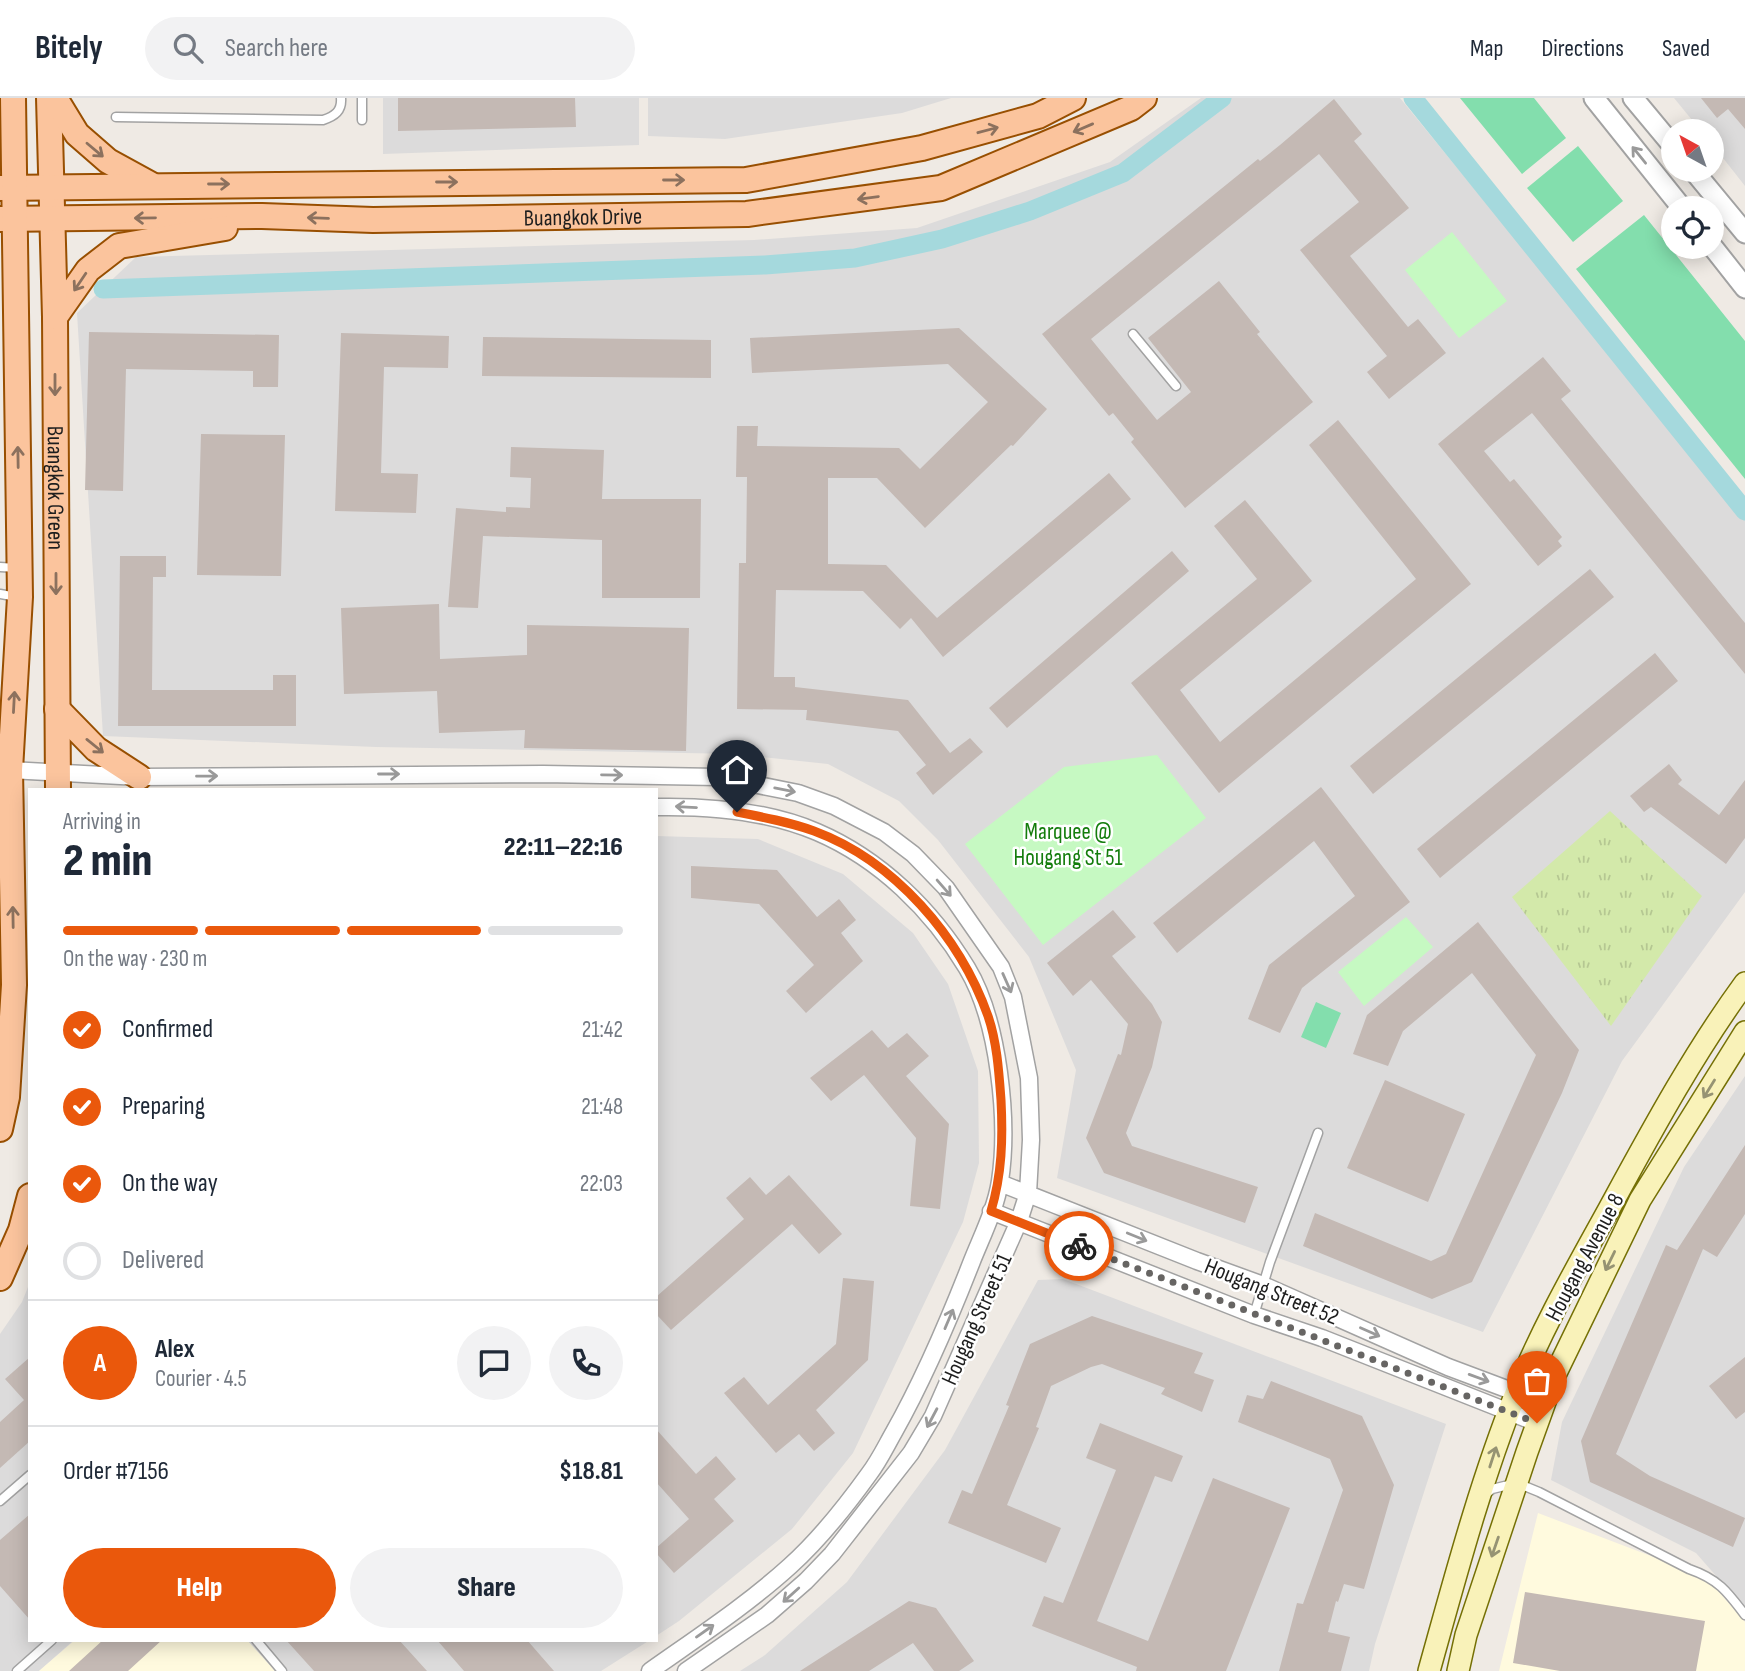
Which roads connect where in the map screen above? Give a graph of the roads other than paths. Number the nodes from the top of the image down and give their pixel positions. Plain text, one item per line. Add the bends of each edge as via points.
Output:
1 (13, 98) edge
2 (49, 98) edge
3 (55, 98) edge
4 (341, 98) edge
5 (362, 98) edge
6 (1073, 98) edge
7 (1144, 98) edge
8 (1594, 98) edge
9 (1633, 98) edge
10 (116, 117) dead end
11 (362, 120) dead end
12 (14, 126) junction
13 (1661, 132) edge
14 (0, 148) edge
15 (1703, 182) edge
16 (151, 184) junction
17 (7, 188) edge
18 (51, 188) junction
19 (1672, 196) edge
20 (262, 216) junction
21 (8, 219) edge
22 (53, 220) junction
23 (1745, 233) edge
24 (0, 251) edge
25 (1722, 259) edge
26 (16, 278) junction
27 (1745, 288) edge
28 (55, 317) junction
29 (1133, 334) dead end
30 (1176, 386) dead end
31 (10, 568) edge
32 (10, 596) edge
33 (57, 709) junction
34 (10, 770) junction
35 (139, 777) junction
36 (59, 781) edge
37 (20, 806) edge
38 (658, 807) edge
39 (1745, 983) edge
40 (1745, 1032) edge
41 (0, 1129) edge
42 (1318, 1133) dead end
43 (1000, 1183) junction
44 (1028, 1194) junction
45 (28, 1204) edge
46 (991, 1211) junction
47 (1019, 1221) junction
48 (0, 1278) edge
49 (1263, 1285) junction
50 (1254, 1315) junction
51 (1513, 1402) junction
52 (1544, 1403) junction
53 (1537, 1423) junction
54 (28, 1477) edge
55 (1517, 1483) junction
56 (0, 1501) edge
57 (1478, 1502) junction
58 (1745, 1615) edge
59 (50, 1642) edge
60 (258, 1642) edge
61 (17, 1671) edge
62 (282, 1671) edge
63 (650, 1671) edge
64 (685, 1671) edge
65 (1429, 1671) edge
66 (1458, 1671) edge

1 - 12 main road, Buangkok Green
2 - 18 main road, Buangkok Green
3 -> 16 main road via 76,134 108,161
4 - 10 lane via 334,117 323,121
5 - 11 lane
16 -> 6 main road, Buangkok Drive via 746,180 922,148 1038,116
7 -> 20 main road, Buangkok Drive via 1131,108 941,188 747,214 373,220
19 -> 8 street
9 - 13 street
12 - 14 main road
12 - 17 main road, Buangkok Green
15 - 23 street
16 - 18 main road, Buangkok Drive
17 - 18 main road, Buangkok Drive
17 - 21 main road, Buangkok Green
18 - 22 main road, Buangkok Green
20 -> 22 main road, Buangkok Drive
20 -> 28 main road via 226,228 120,246 88,270
21 - 22 main road, Buangkok Drive
21 - 26 main road, Buangkok Green
22 - 28 main road, Buangkok Green
24 - 26 main road
25 - 27 street
31 -> 26 main road, Buangkok Green
28 -> 33 main road, Buangkok Green
29 - 30 lane
31 - 32 main road, Buangkok Green
34 -> 32 main road, Buangkok Green
33 -> 35 main road via 96,749
33 - 36 main road, Buangkok Green
34 - 36 street, Hougang Street 51
34 - 37 main road, Buangkok Green
35 - 36 street, Hougang Street 51
35 -> 44 street, Hougang Street 51 via 718,777 798,793 834,806 884,832 913,854 946,888 1001,967 1013,997 1029,1078
41 -> 37 main road, Buangkok Green via 7,1097 14,985
43 -> 38 street, Hougang Street 51 via 1000,1074 989,1019 969,970 912,897 858,853 817,832 717,809
39 - 51 main road, Hougang Avenue 8 via 1634,1163 1573,1275
40 -> 52 main road, Hougang Avenue 8 via 1640,1200
42 - 49 lane
43 - 44 street, Hougang Street 52
43 - 46 street, Hougang Street 51
44 - 47 street, Hougang Street 51
44 -> 49 street, Hougang Street 52
45 - 48 main road
46 - 47 street, Hougang Street 52
63 -> 46 street, Hougang Street 51 via 793,1564 872,1471 938,1345
47 - 50 street, Hougang Street 52
47 -> 64 street, Hougang Street 51 via 933,1416 904,1464 806,1581 767,1615
49 - 50 lane
49 -> 51 street, Hougang Street 52 via 1448,1367
50 - 51 street, Hougang Street 52
51 - 52 street, Hougang Street 52
51 - 53 street, Hougang Street 52
57 -> 51 main road, Hougang Avenue 8
52 - 53 main road, Hougang Avenue 8
53 - 55 main road, Hougang Avenue 8
54 - 56 lane
55 - 57 lane via 1492,1489
55 - 58 lane via 1707,1575 1723,1586
55 -> 66 main road, Hougang Avenue 8
57 - 65 main road, Hougang Avenue 8
59 - 61 lane
60 - 62 lane

